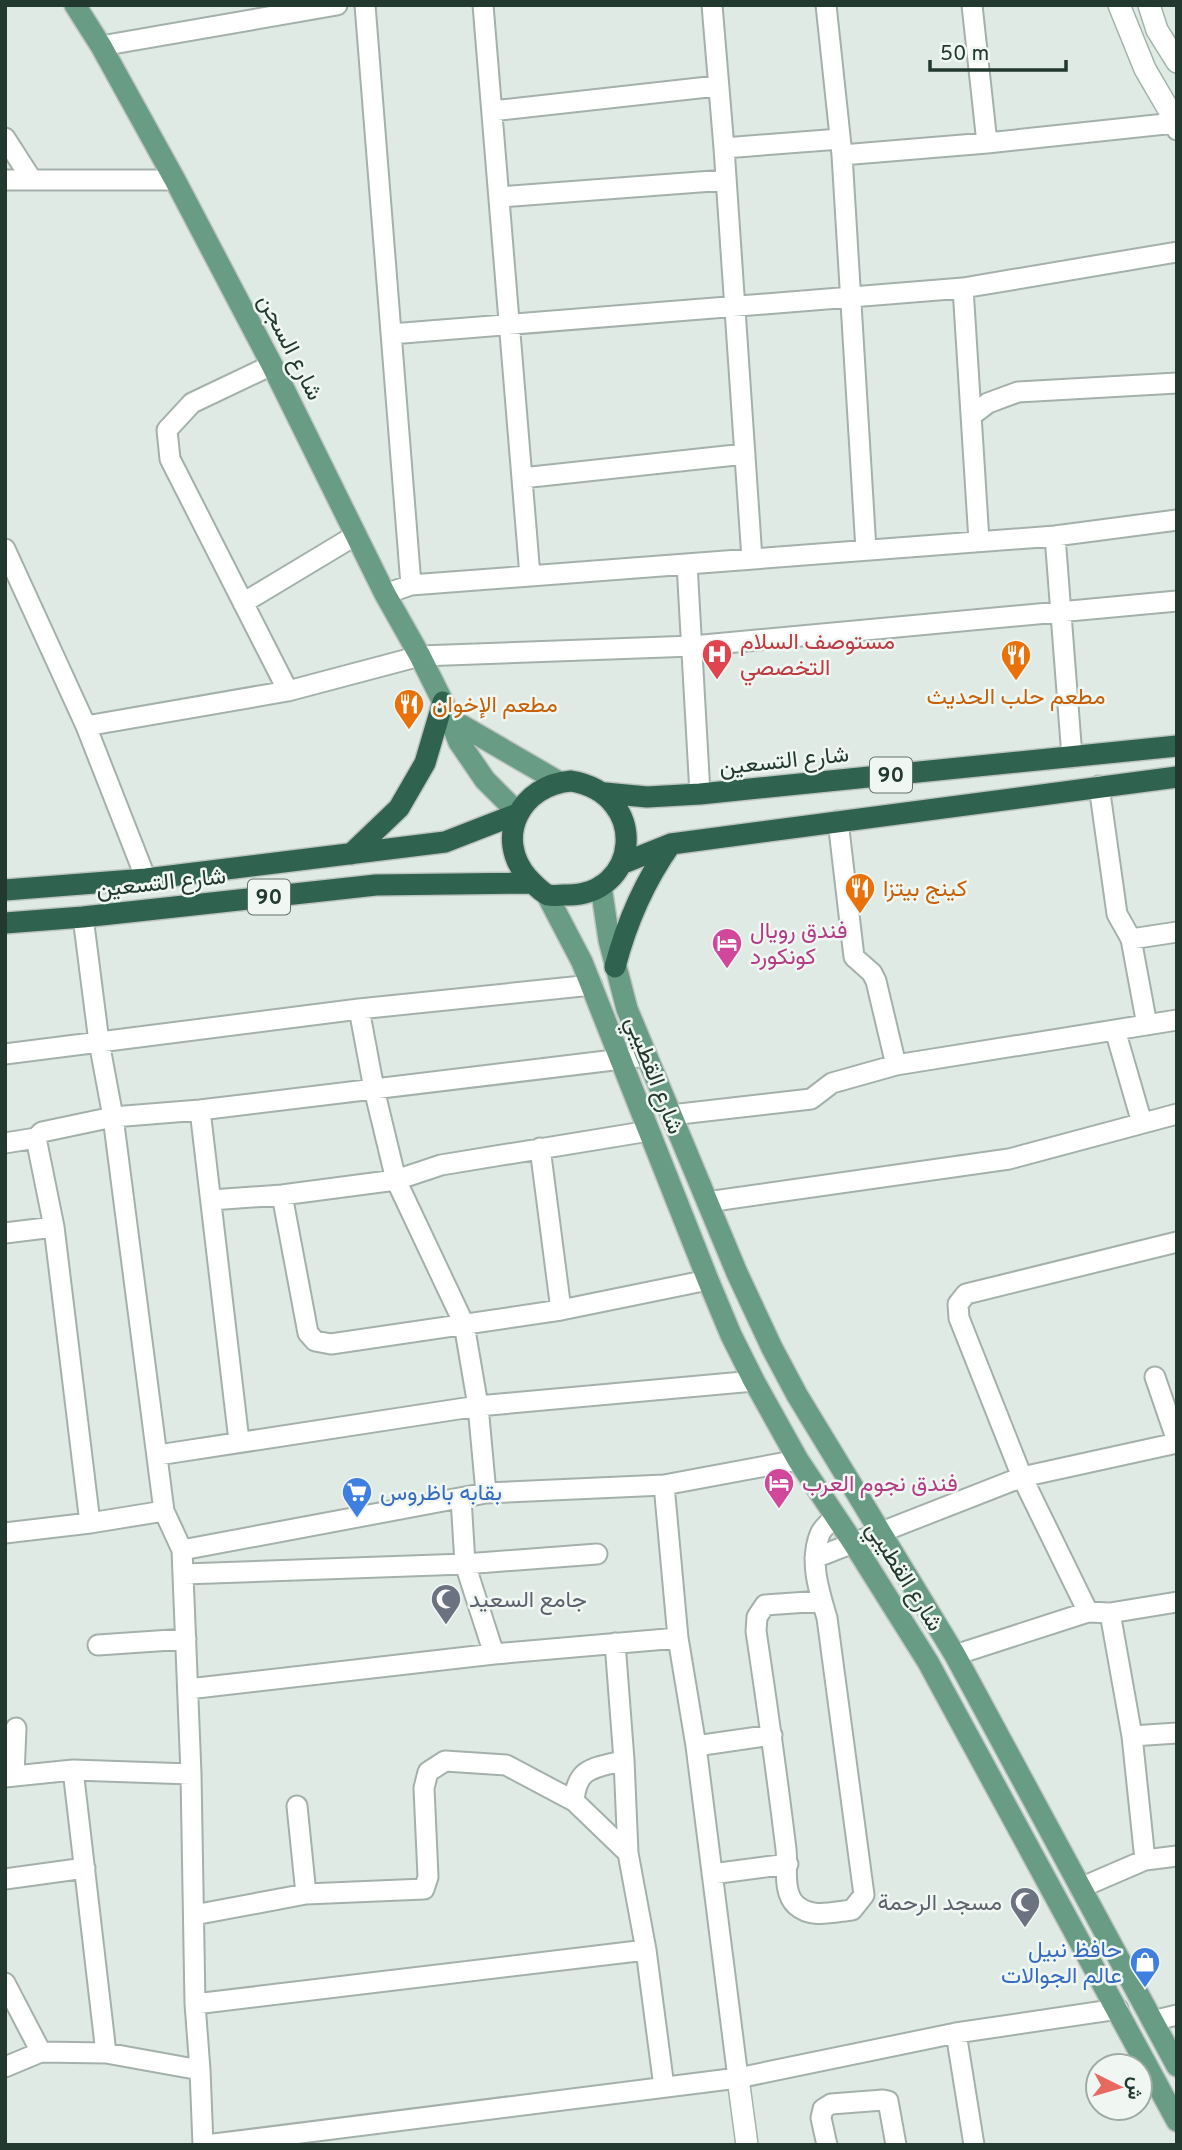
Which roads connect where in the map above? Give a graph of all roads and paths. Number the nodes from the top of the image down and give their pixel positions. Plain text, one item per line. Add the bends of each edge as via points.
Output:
1 (75, 5) edge
2 (337, 5) edge
3 (365, 5) edge
4 (483, 5) edge
5 (712, 5) edge
6 (826, 5) edge
7 (972, 5) edge
8 (1119, 5) edge
9 (1149, 5) edge
10 (287, 10) edge
11 (101, 46) junction
12 (1177, 62) edge
13 (717, 86) junction
14 (492, 111) junction
15 (1176, 125) edge
16 (5, 138) edge
17 (987, 143) junction
18 (841, 147) junction
19 (724, 148) junction
20 (5, 180) edge
21 (32, 180) junction
22 (175, 180) junction
23 (726, 180) junction
24 (500, 197) junction
25 (1177, 252) edge
26 (963, 288) junction
27 (850, 297) junction
28 (735, 306) junction
29 (509, 324) junction
30 (391, 334) junction
31 (272, 365) junction
32 (1177, 383) edge
33 (971, 416) junction
34 (745, 454) junction
35 (522, 478) junction
36 (1177, 520) edge
37 (356, 535) junction
38 (1055, 536) junction
39 (979, 541) junction
40 (5, 549) edge
41 (866, 550) junction
42 (752, 559) junction
43 (687, 564) junction
44 (530, 576) junction
45 (411, 585) junction
46 (385, 594) junction
47 (1177, 601) edge
48 (243, 603) junction
49 (1060, 612) junction
50 (693, 646) junction
51 (420, 656) junction
52 (288, 691) junction
53 (446, 710) junction
54 (86, 726) junction
55 (1177, 746) edge
56 (1072, 757) junction
57 (1177, 777) edge
58 (559, 782) junction
59 (1099, 786) junction
60 (605, 793) junction
61 (700, 794) junction
62 (517, 814) junction
63 (838, 821) junction
64 (671, 844) junction
65 (351, 854) junction
66 (621, 864) junction
67 (146, 879) junction
68 (601, 886) junction
69 (540, 889) junction
70 (5, 890) edge
71 (83, 917) junction
72 (5, 923) edge
73 (1177, 932) edge
74 (1131, 939) junction
75 (615, 967) junction
76 (592, 985) junction
77 (359, 1010) junction
78 (1177, 1020) edge
79 (1147, 1025) junction
80 (1115, 1030) junction
81 (99, 1042) junction
82 (5, 1054) edge
83 (647, 1056) junction
84 (621, 1059) junction
85 (896, 1065) junction
86 (374, 1089) junction
87 (200, 1110) junction
88 (1177, 1114) edge
89 (671, 1115) junction
90 (113, 1117) junction
91 (1142, 1124) junction
92 (649, 1131) junction
93 (36, 1138) junction
94 (5, 1143) edge
95 (540, 1148) junction
96 (396, 1180) junction
97 (282, 1195) junction
98 (211, 1200) junction
99 (707, 1202) junction
100 (54, 1227) junction
101 (5, 1233) edge
102 (1177, 1242) edge
103 (708, 1280) junction
104 (561, 1310) junction
105 (464, 1324) junction
106 (1155, 1377) dead end
107 (754, 1381) junction
108 (478, 1406) junction
109 (239, 1441) junction
110 (1177, 1442) edge
111 (158, 1455) junction
112 (798, 1460) junction
113 (1023, 1477) junction
114 (664, 1485) junction
115 (486, 1493) junction
116 (461, 1498) junction
117 (164, 1511) junction
118 (835, 1517) junction
119 (90, 1523) junction
120 (5, 1533) edge
121 (881, 1534) junction
122 (854, 1544) junction
123 (182, 1549) junction
124 (597, 1554) dead end
125 (815, 1558) junction
126 (465, 1564) junction
127 (184, 1574) junction
128 (822, 1601) junction
129 (1177, 1602) edge
130 (1088, 1612) junction
131 (1110, 1613) junction
132 (677, 1638) junction
133 (186, 1639) junction
134 (615, 1643) junction
135 (98, 1645) dead end
136 (494, 1654) junction
137 (955, 1655) junction
138 (188, 1689) junction
139 (16, 1728) dead end
140 (1177, 1732) edge
141 (772, 1735) junction
142 (1132, 1736) junction
143 (696, 1746) junction
144 (624, 1760) junction
145 (73, 1770) junction
146 (191, 1774) junction
147 (10, 1776) edge
148 (574, 1801) junction
149 (297, 1806) dead end
150 (628, 1853) junction
151 (1177, 1856) edge
152 (1145, 1860) junction
153 (788, 1864) junction
154 (85, 1868) junction
155 (712, 1874) junction
156 (5, 1879) edge
157 (1080, 1888) junction
158 (306, 1894) junction
159 (194, 1915) junction
160 (646, 1950) junction
161 (5, 1983) edge
162 (195, 2004) junction
163 (1118, 2010) junction
164 (1177, 2015) edge
165 (1152, 2021) junction
166 (956, 2033) junction
167 (41, 2052) junction
168 (106, 2053) junction
169 (1177, 2066) edge
170 (5, 2067) edge
171 (201, 2070) junction
172 (738, 2078) junction
173 (664, 2087) junction
174 (1177, 2121) edge
175 (275, 2141) edge
176 (205, 2145) edge
177 (747, 2145) edge
178 (827, 2145) edge
179 (896, 2145) edge
180 (974, 2145) edge

1 - 11 main road, شارع السجن
2 - 10 street
3 - 30 street
4 - 14 street
5 - 13 street
6 - 18 street
7 - 17 street
8 - 15 main road via 1145,69
9 - 12 main road via 1157,30
10 - 11 street
11 - 22 main road, شارع السجن
13 - 14 street
13 - 19 street
14 - 24 street
15 - 17 street
16 - 21 street
17 - 18 street
18 - 19 street
18 - 27 street
19 - 23 street
20 - 21 street
21 - 22 street
22 - 31 main road, شارع السجن
23 - 24 street
23 - 28 street
24 - 29 street
25 - 26 street
26 - 27 street
26 - 33 street
27 - 28 street
27 - 41 street
28 - 29 street
28 - 34 street
29 - 30 street
29 - 35 street
30 - 45 street
31 - 37 main road, شارع السجن
31 - 48 street via 192,403 167,430 170,459
32 - 33 street via 1018,392 988,403
33 - 39 street
34 - 35 street
34 - 42 street
35 - 44 street
36 - 38 street
37 - 46 main road, شارع السجن
37 - 48 street
38 - 39 street
38 - 49 street
39 - 41 street
40 - 54 street
41 - 42 street
42 - 43 street
43 - 44 street
43 - 50 street
44 - 45 street
45 - 46 street
46 - 51 main road, شارع السجن
47 - 49 street
48 - 52 street
49 - 50 street
49 - 56 street
50 - 51 street
50 - 61 street
51 - 52 street
51 - 53 main road, شارع السجن
52 - 54 street
53 - 58 main road
53 - 62 main road, شارع السجن via 459,742
53 - 65 highway via 425,764 400,808
54 - 67 street
55 - 56 highway, شارع التسعين / 90
56 - 61 highway, شارع التسعين / 90
57 - 59 highway, 90
58 - 60 highway via 583,783
58 - 62 highway via 535,793
59 - 63 highway, 90
59 - 74 street via 1117,914
60 - 61 highway, شارع التسعين / 90 via 647,797
60 - 66 highway via 626,826
62 - 65 highway, شارع التسعين / 90 via 445,842
62 - 69 highway via 513,852 520,869
63 - 64 highway, 90
63 - 85 street via 854,957 876,981
64 - 66 highway, 90
64 - 75 highway via 642,889
65 - 67 highway, شارع التسعين / 90
66 - 68 highway
67 - 70 highway, شارع التسعين / 90
68 - 69 highway via 579,896
68 - 75 main road, شارع القطيبي
69 - 71 highway, شارع التسعين / 90 via 376,885
69 - 76 main road, شارع القطيبي via 572,939
71 - 72 highway, شارع التسعين / 90
71 - 81 street
73 - 74 street
74 - 79 street
75 - 83 main road, شارع القطيبي
76 - 77 street
76 - 84 main road, شارع القطيبي
77 - 81 street
77 - 86 street
78 - 79 street
79 - 80 street
80 - 85 street
80 - 91 street
81 - 82 street
81 - 90 street
83 - 84 street
83 - 89 main road, شارع القطيبي
84 - 86 street
84 - 92 main road, شارع القطيبي
85 - 89 street via 832,1083 811,1099
86 - 87 street
86 - 96 street
87 - 90 street
87 - 98 street
88 - 91 street
89 - 99 main road, شارع القطيبي
90 - 93 street via 42,1132
90 - 111 street
91 - 99 street via 1009,1159
92 - 95 street
92 - 103 main road, شارع القطيبي
93 - 94 street
93 - 100 street
95 - 96 street via 441,1165
95 - 104 street
96 - 97 street
96 - 105 street
97 - 98 street
97 - 105 street via 308,1333 315,1341 331,1344
98 - 109 street
99 - 121 main road, شارع القطيبي via 778,1360
100 - 101 street
100 - 119 street
102 - 113 street via 966,1294 957,1304
103 - 104 street
103 - 107 main road, شارع القطيبي
104 - 105 street
105 - 108 street
106 - 110 street
107 - 108 street
107 - 112 main road, شارع القطيبي
108 - 109 street
108 - 115 street
109 - 111 street
110 - 113 street
111 - 117 street
112 - 114 street
112 - 118 main road, شارع القطيبي
113 - 121 street
113 - 130 street
114 - 115 street
114 - 132 street
115 - 116 street
116 - 123 street
116 - 126 street
117 - 119 street
117 - 123 street
118 - 122 main road, شارع القطيبي
118 - 125 street via 820,1532
119 - 120 street
121 - 122 street
121 - 137 main road, شارع القطيبي
122 - 125 street
122 - 163 main road, شارع القطيبي via 928,1662
123 - 127 street
124 - 126 street
125 - 128 street
126 - 127 street
126 - 136 street
127 - 133 street
128 - 141 street via 765,1605 757,1616
128 - 153 street via 864,1895 852,1910 810,1914 788,1895
129 - 131 street
130 - 131 street
130 - 137 street
131 - 142 street
132 - 134 street
132 - 143 street
133 - 135 street
133 - 138 street
134 - 136 street
134 - 144 street
136 - 138 street
137 - 157 main road, شارع القطيبي
138 - 146 street
139 - 147 street
140 - 142 street
141 - 143 street
141 - 153 street
142 - 152 street
143 - 155 street
144 - 148 street via 584,1772 575,1786
144 - 150 street
145 - 146 street
145 - 147 street
145 - 154 street
146 - 159 street
148 - 150 street
148 - 158 street via 506,1765 444,1761 428,1772 424,1788 428,1877 424,1889
149 - 158 street
150 - 160 street
151 - 152 street
152 - 157 street
153 - 155 street
154 - 156 street
154 - 168 street
155 - 172 street
157 - 165 main road, شارع القطيبي
158 - 159 street
159 - 162 street
160 - 162 street
160 - 173 street
161 - 167 street
162 - 171 street
163 - 166 street
163 - 174 main road, شارع القطيبي
164 - 165 street
165 - 169 main road, شارع القطيبي
166 - 172 street
166 - 180 street
167 - 168 street
167 - 170 street
168 - 171 street
171 - 176 street
172 - 173 street
172 - 177 main road
173 - 175 street
175 - 176 street
178 - 179 street via 823,2109 831,2104 883,2100 891,2107

